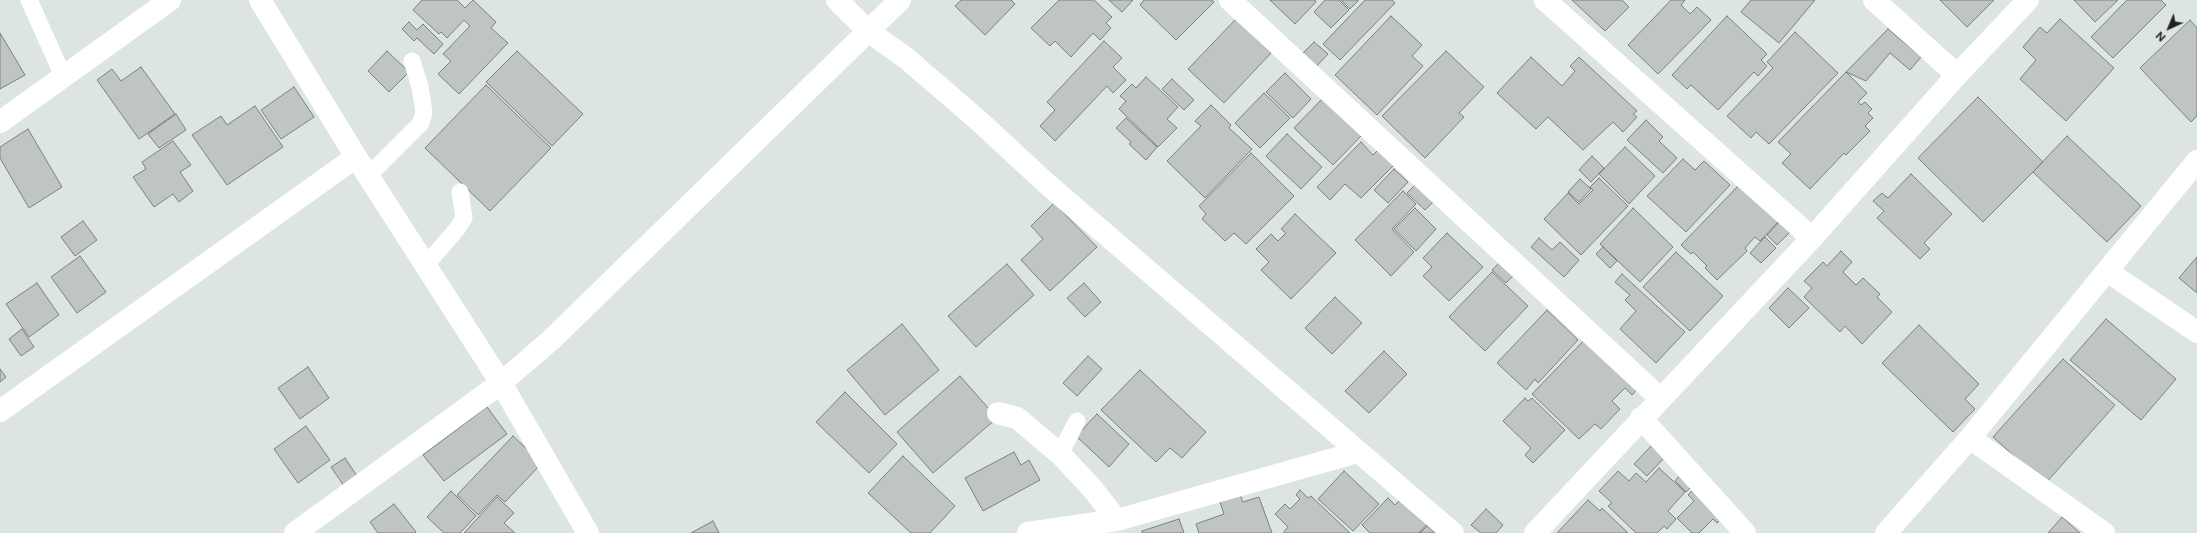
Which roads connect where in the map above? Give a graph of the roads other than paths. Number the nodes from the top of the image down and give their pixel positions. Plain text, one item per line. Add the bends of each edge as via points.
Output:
1 (29, 0) edge
2 (170, 0) edge
3 (260, 0) edge
4 (838, 0) edge
5 (900, 0) edge
6 (1230, 0) edge
7 (1545, 0) edge
8 (1874, 0) edge
9 (2028, 0) edge
10 (868, 31) junction
11 (412, 61) dead end
12 (1957, 75) junction
13 (64, 76) junction
14 (0, 122) edge
15 (356, 157) junction
16 (2197, 161) edge
17 (368, 176) junction
18 (460, 192) dead end
19 (1812, 238) junction
20 (425, 266) junction
21 (2107, 271) junction
22 (2197, 332) edge
23 (501, 383) junction
24 (1661, 399) junction
25 (0, 411) edge
26 (998, 413) dead end
27 (1641, 418) junction
28 (1077, 421) dead end
29 (1970, 438) junction
30 (1358, 452) junction
31 (1060, 454) junction
32 (1117, 520) junction
33 (295, 533) edge
34 (588, 533) edge
35 (1028, 533) edge
36 (1452, 533) edge
37 (1535, 533) edge
38 (1745, 533) edge
39 (1886, 533) edge
40 (2104, 533) edge

1 - 13 lane
2 - 13 street
3 - 15 street
4 - 10 street
5 - 10 street
6 - 24 street
7 - 19 street
8 - 12 street
9 - 12 street
10 - 23 street via 551,340
10 - 30 street via 906,58 1046,183
11 - 17 lane via 424,112 421,123
12 - 19 street
13 - 14 street
15 - 17 street
15 - 25 street
16 - 21 street
17 - 20 street
18 - 20 lane via 464,218
19 - 24 street
20 - 23 street
21 - 22 street
21 - 29 street
23 - 33 street
23 - 34 street
24 - 27 street
26 - 31 street via 1017,418
27 - 37 street
27 - 38 street
28 - 31 lane
29 - 39 street
29 - 40 street
30 - 32 street
30 - 36 street
31 - 32 street
32 - 35 street

